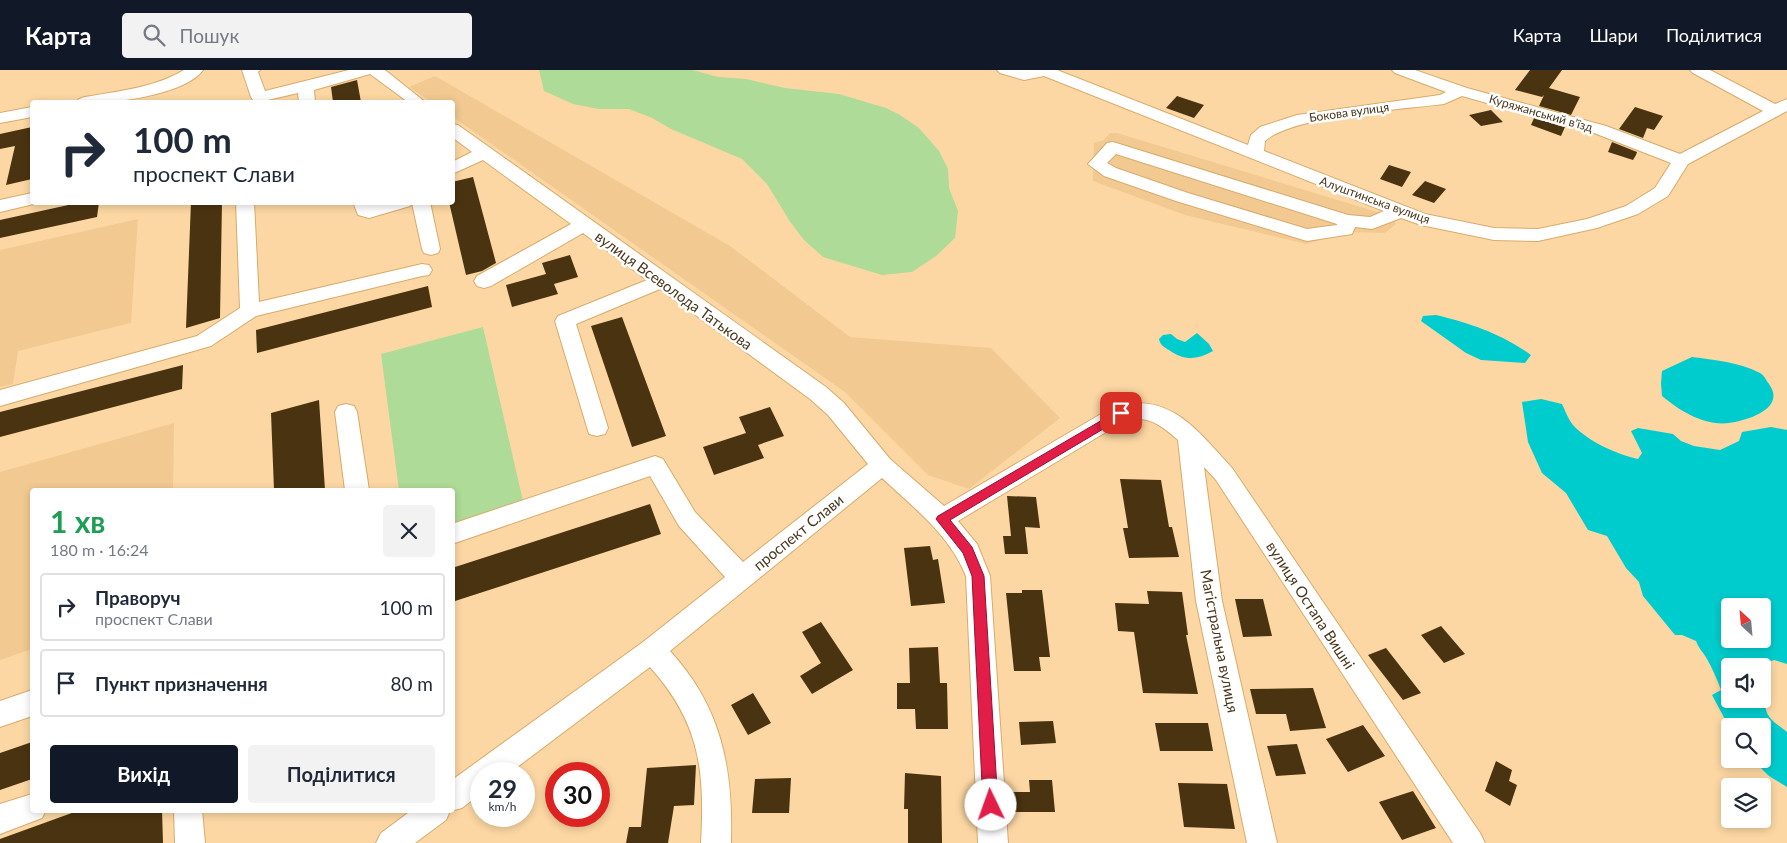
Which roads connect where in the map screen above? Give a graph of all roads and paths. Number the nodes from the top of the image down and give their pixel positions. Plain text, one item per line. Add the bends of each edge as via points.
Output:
1 (195, 70) edge
2 (252, 70) edge
3 (366, 70) edge
4 (375, 70) edge
5 (1004, 70) edge
6 (1044, 70) edge
7 (1400, 70) edge
8 (1698, 70) edge
9 (1460, 91) junction
10 (307, 95) edge
11 (96, 100) edge
12 (415, 100) edge
13 (1781, 107) edge
14 (30, 112) edge
15 (0, 118) edge
16 (455, 131) edge
17 (483, 153) junction
18 (1255, 154) junction
19 (1681, 161) junction
20 (455, 167) edge
21 (30, 199) edge
22 (244, 205) edge
23 (363, 205) edge
24 (394, 205) edge
25 (422, 205) edge
26 (0, 206) edge
27 (1401, 211) junction
28 (1347, 221) junction
29 (583, 225) junction
30 (432, 249) dead end
31 (422, 270) dead end
32 (484, 281) dead end
33 (662, 281) junction
34 (250, 310) junction
35 (0, 398) edge
36 (346, 412) dead end
37 (597, 428) dead end
38 (1189, 436) junction
39 (882, 465) junction
40 (357, 488) edge
41 (942, 519) junction
42 (455, 533) edge
43 (741, 577) junction
44 (652, 650) junction
45 (30, 704) edge
46 (0, 714) edge
47 (501, 762) edge
48 (470, 784) edge
49 (455, 796) edge
50 (30, 809) edge
51 (188, 813) edge
52 (432, 813) edge
53 (0, 819) edge
54 (190, 843) edge
55 (391, 843) edge
56 (716, 843) edge
57 (993, 843) edge
58 (1262, 843) edge
59 (1470, 843) edge

1 - 11 street via 174,83 148,91
2 - 10 street via 259,97
3 - 10 street
4 - 12 street
5 - 6 street, Алуштинська вулиця via 1021,76 1036,75
6 - 18 street, Алуштинська вулиця
7 - 9 street, Куряжанський в’їзд
8 - 13 street
9 - 18 street, Бокова вулиця via 1444,99 1303,118 1266,131 1257,139
9 - 19 street, Куряжанський в’їзд via 1543,112 1647,145
13 - 19 street, Алуштинська вулиця
14 - 15 street
16 - 17 street, вулиця Всеволода Татькова
17 - 20 street
17 - 29 street, вулиця Всеволода Татькова
18 - 27 street, Алуштинська вулиця
19 - 27 street, Алуштинська вулиця via 1662,192 1632,210 1591,224 1538,235 1494,234
21 - 26 street
22 - 34 street
23 - 24 street via 364,211 369,212
25 - 30 street
27 - 28 street via 1372,223
28 - 28 street via 1113,148 1097,164 1110,172 1173,194 1307,235 1345,230
29 - 32 street
29 - 33 street, вулиця Всеволода Татькова
31 - 34 street
33 - 37 street via 564,321
33 - 39 street, вулиця Всеволода Татькова via 818,393 836,409
34 - 35 street via 204,341
36 - 40 street
38 - 41 street, вулиця Остапа Вишні via 1159,414 1143,410 1121,413
38 - 58 street, Магістральна вулиця via 1209,601
38 - 59 street, вулиця Остапа Вишні via 1224,474
39 - 41 street
39 - 43 street, проспект Слави
41 - 57 street via 968,551 978,576
42 - 43 street via 655,466 687,520
43 - 44 street, проспект Слави
44 - 47 street, проспект Слави
44 - 56 street via 688,692 711,746 719,810
45 - 46 street
48 - 49 street
50 - 53 street
51 - 54 street
52 - 55 street

